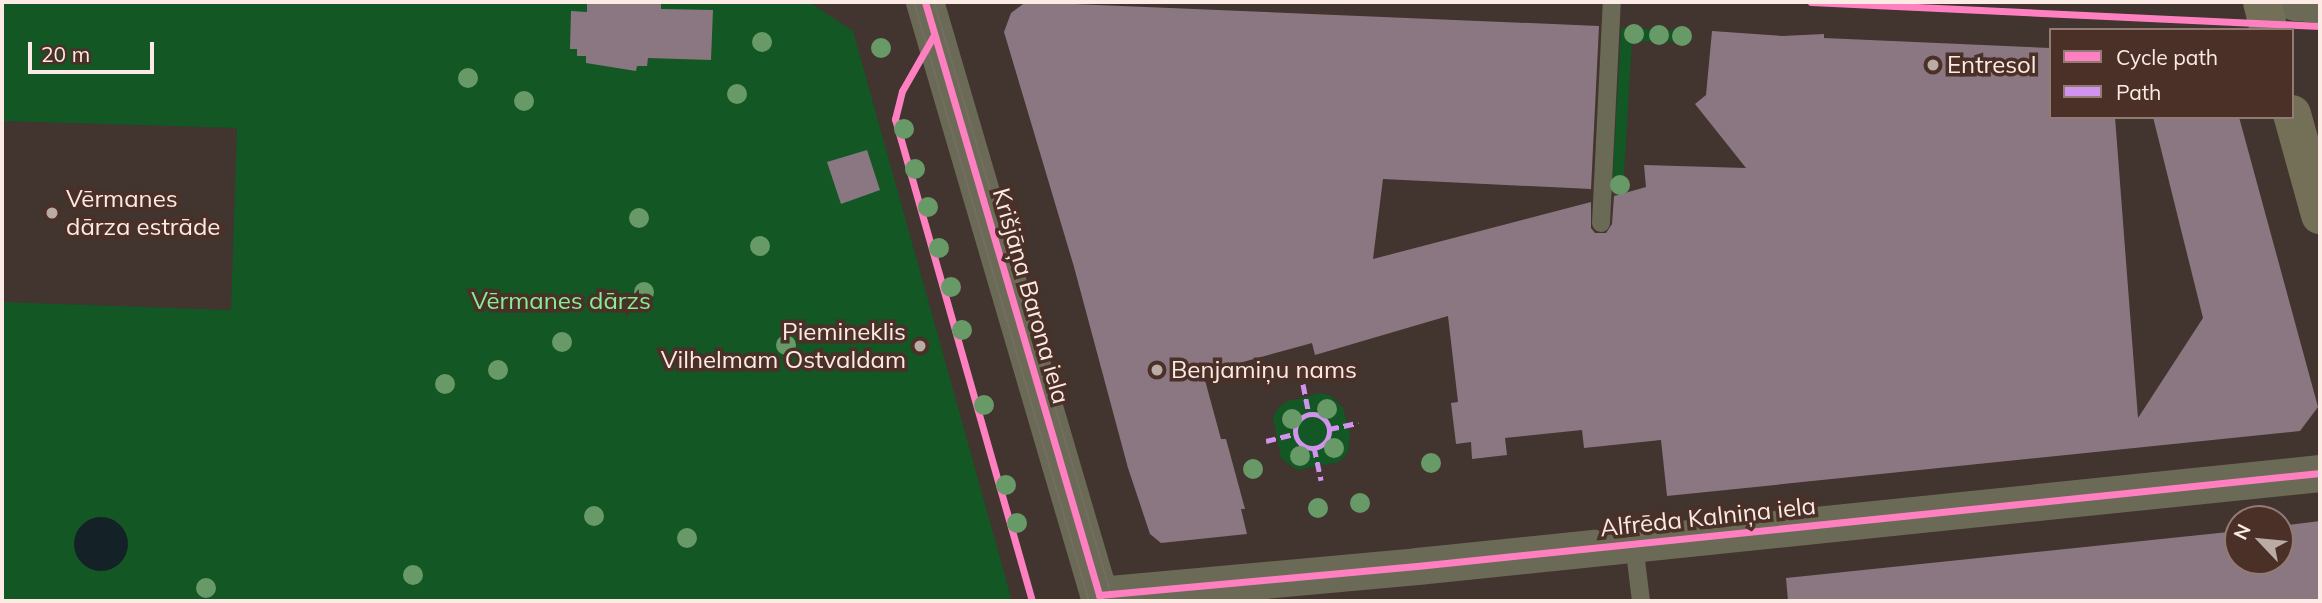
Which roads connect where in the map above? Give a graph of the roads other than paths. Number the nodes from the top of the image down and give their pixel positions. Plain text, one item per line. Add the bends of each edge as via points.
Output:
1 (925, 2) edge
2 (1612, 2) edge
3 (2262, 2) edge
4 (2295, 2) edge
5 (2320, 4) edge
6 (2268, 28) edge
7 (2293, 119) edge
8 (2320, 215) edge
9 (1601, 223) dead end
10 (2320, 473) edge
11 (1634, 544) junction
12 (1100, 598) edge
13 (1641, 601) edge

1 - 12 street, Krišjāņa Barona iela
2 - 9 lane
3 - 6 main road
4 - 5 street
7 - 8 main road
10 - 11 street, Alfrēda Kalniņa iela
11 - 12 street, Alfrēda Kalniņa iela
11 - 13 lane

